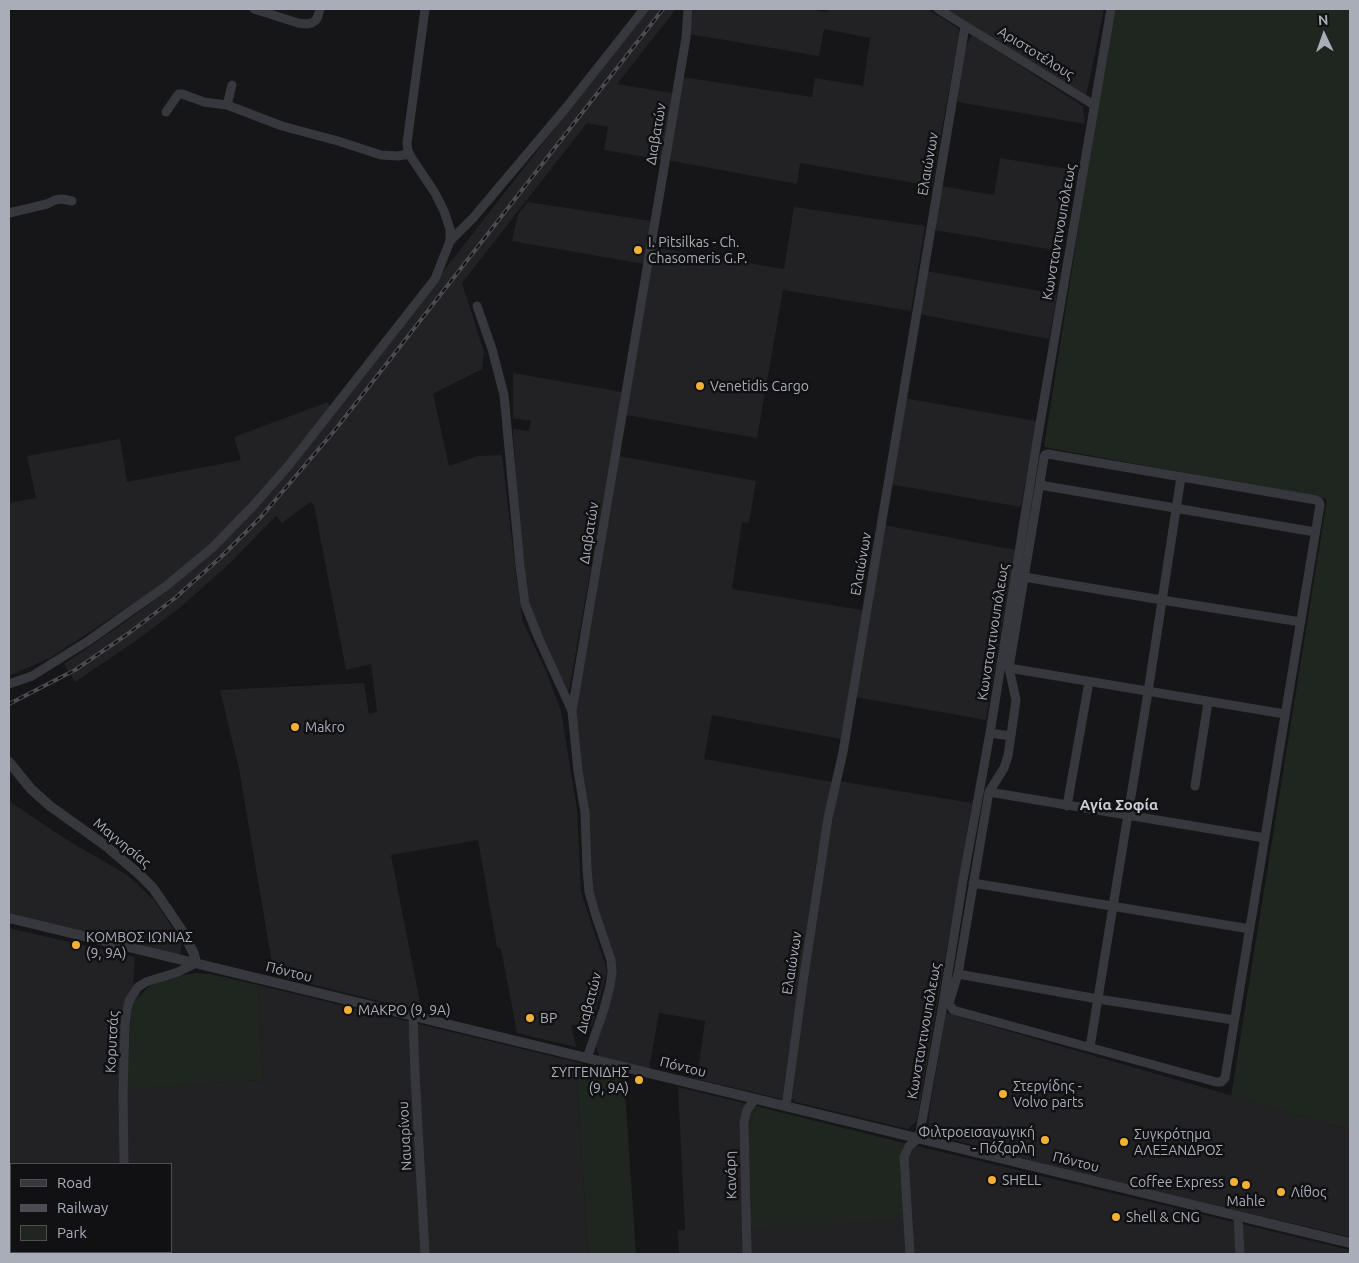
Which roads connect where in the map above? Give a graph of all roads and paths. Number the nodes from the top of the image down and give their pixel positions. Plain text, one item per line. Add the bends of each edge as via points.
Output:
1 (254, 9) edge
2 (320, 9) edge
3 (425, 9) edge
4 (644, 9) edge
5 (688, 9) edge
6 (938, 9) edge
7 (1111, 9) edge
8 (965, 26) junction
9 (232, 85) dead end
10 (227, 105) junction
11 (1094, 105) junction
12 (166, 112) dead end
13 (410, 154) junction
14 (72, 201) dead end
15 (9, 213) edge
16 (450, 241) junction
17 (477, 306) dead end
18 (1181, 477) junction
19 (1040, 485) junction
20 (1177, 508) junction
21 (1315, 532) junction
22 (1024, 576) junction
23 (1162, 600) junction
24 (1301, 622) junction
25 (1009, 668) junction
26 (1088, 682) junction
27 (9, 684) edge
28 (1148, 692) junction
29 (1208, 702) junction
30 (572, 711) junction
31 (1285, 714) junction
32 (990, 733) junction
33 (1011, 736) junction
34 (9, 762) edge
35 (1194, 786) dead end
36 (989, 792) junction
37 (1067, 806) junction
38 (1127, 815) junction
39 (1265, 838) junction
40 (973, 883) junction
41 (1113, 906) junction
42 (9, 918) edge
43 (1250, 929) junction
44 (196, 963) junction
45 (958, 974) junction
46 (1098, 999) junction
47 (413, 1016) junction
48 (1234, 1020) junction
49 (1090, 1047) junction
50 (587, 1058) junction
51 (755, 1099) junction
52 (786, 1106) junction
53 (919, 1138) junction
54 (124, 1163) edge
55 (1238, 1216) junction
56 (1350, 1243) edge
57 (425, 1254) edge
58 (747, 1254) edge
59 (910, 1254) edge
60 (1240, 1254) edge

1 - 2 street via 306,24 316,20
3 - 13 street via 407,143
4 - 16 street via 552,124
5 - 30 street, Διαβατών via 686,38
6 - 8 street, Αριστοτέλους
7 - 11 street, Κωνσταντινουπόλεως
8 - 11 street, Αριστοτέλους
8 - 52 street, Ελαιώνων via 843,752 828,818
9 - 10 street
10 - 12 street via 179,94
10 - 13 street via 282,126 381,155
11 - 32 street, Κωνσταντινουπόλεως
13 - 16 street via 444,211
14 - 15 street via 55,200
16 - 27 street via 435,279 289,464 212,548 166,586 88,641 32,676
17 - 30 street via 504,395 525,604
18 - 19 street via 1048,454 1044,458
18 - 20 street
18 - 21 street via 1316,500 1320,505
19 - 20 street
19 - 22 street
20 - 21 street
20 - 23 street
21 - 24 street
22 - 23 street
22 - 25 street
23 - 24 street
23 - 28 street
24 - 31 street
25 - 26 street
25 - 33 street via 1016,700
26 - 28 street
26 - 37 street
28 - 29 street
28 - 38 street
29 - 31 street
29 - 35 street
30 - 50 street, Διαβατών via 585,812 589,892 612,972 604,1009
31 - 39 street
32 - 33 street
32 - 53 street, Κωνσταντινουπόλεως
33 - 36 street via 1004,768
34 - 44 street, Μαγνησίας via 50,806 106,846 153,888 182,932
36 - 37 street
36 - 40 street
37 - 38 street
38 - 39 street
38 - 41 street
39 - 43 street
40 - 41 street
40 - 45 street
41 - 43 street
41 - 46 street
42 - 44 street, Πόντου
43 - 48 street
44 - 47 street, Πόντου
44 - 54 street, Κορυτσάς via 146,982 138,987 129,1001 125,1026
45 - 46 street
45 - 49 street via 949,1003 953,1010
46 - 48 street
46 - 49 street
47 - 50 street, Πόντου
47 - 57 street, Ναυαρίνου
48 - 49 street via 1221,1082
50 - 51 street, Πόντου
51 - 52 street, Πόντου
51 - 58 street, Κανάρη via 744,1122
52 - 53 street, Πόντου
53 - 55 street, Πόντου
53 - 59 street, Κωνσταντινουπόλεως via 909,1146 904,1158
55 - 56 street, Πόντου
55 - 60 street

